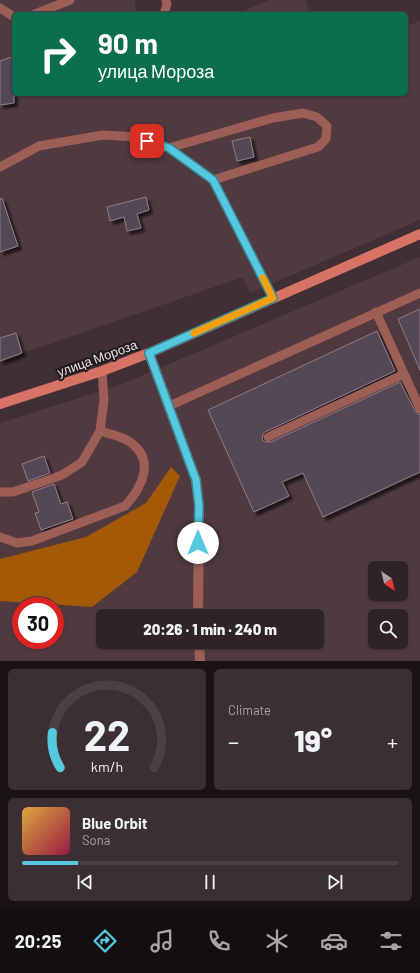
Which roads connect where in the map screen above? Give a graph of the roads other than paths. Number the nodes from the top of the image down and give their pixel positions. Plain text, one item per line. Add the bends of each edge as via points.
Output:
1 (70, 0) edge
2 (166, 0) edge
3 (0, 8) edge
4 (40, 12) edge
5 (165, 12) edge
6 (12, 16) edge
7 (169, 148) junction
8 (0, 168) edge
9 (213, 180) junction
10 (420, 234) edge
11 (420, 293) edge
12 (273, 298) junction
13 (376, 312) junction
14 (149, 353) junction
15 (102, 371) junction
16 (404, 374) junction
17 (0, 404) edge
18 (168, 406) junction
19 (420, 409) edge
20 (100, 431) junction
21 (268, 437) dead end
22 (0, 492) edge
23 (0, 537) edge
24 (198, 609) edge
25 (199, 649) edge
26 (200, 661) edge

1 - 4 lane
2 - 5 lane
3 - 6 lane
7 - 8 lane via 136,137 103,135 39,146
7 - 9 lane
7 - 9 lane via 273,118 303,113 317,117 327,126 326,139 318,147
9 - 12 lane
10 - 12 main road, улица Мороза
11 - 13 lane
12 - 14 main road, улица Мороза
13 - 16 lane
13 - 18 lane
14 - 15 main road, улица Мороза
14 - 18 street
15 - 17 main road, улица Мороза
15 - 20 lane via 104,400
16 - 19 lane
16 - 21 lane
18 - 24 street via 196,480 199,506
20 - 22 lane via 82,462 62,475 13,492
20 - 23 lane via 129,441 138,450 145,465 144,476 133,498 125,506 32,541 17,543
25 - 26 street

